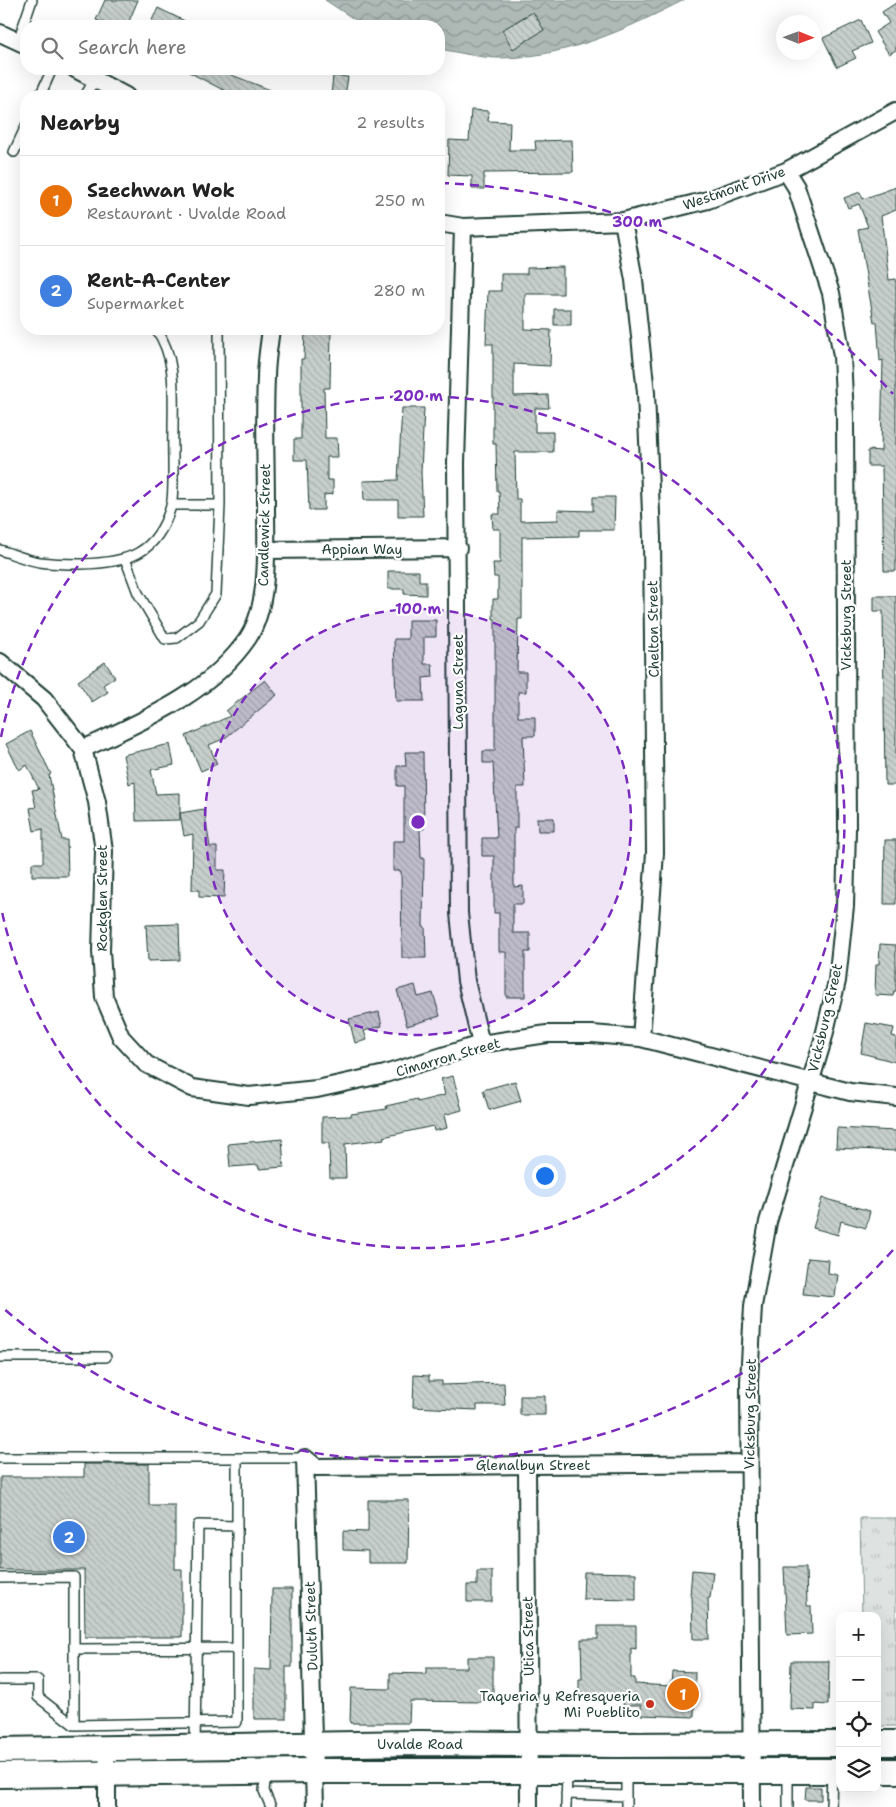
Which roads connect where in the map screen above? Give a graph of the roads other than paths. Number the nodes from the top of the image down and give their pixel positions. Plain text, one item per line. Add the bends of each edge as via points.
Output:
1 (32, 0) edge
2 (27, 20) edge
3 (0, 33) edge
4 (20, 42) edge
5 (49, 75) edge
6 (87, 75) edge
7 (95, 79) junction
8 (43, 90) edge
9 (89, 90) edge
10 (115, 90) edge
11 (896, 111) edge
12 (20, 139) edge
13 (14, 152) dead end
14 (786, 171) junction
15 (623, 221) junction
16 (445, 224) edge
17 (463, 227) junction
18 (160, 335) edge
19 (219, 335) edge
20 (270, 335) edge
21 (171, 506) junction
22 (220, 506) junction
23 (458, 548) junction
24 (0, 550) edge
25 (266, 550) junction
26 (126, 560) junction
27 (0, 662) edge
28 (83, 749) junction
29 (114, 1018) joint
30 (642, 1038) junction
31 (481, 1044) junction
32 (810, 1082) junction
33 (896, 1097) edge
34 (0, 1357) edge
35 (106, 1357) dead end
36 (0, 1458) edge
37 (237, 1458) junction
38 (311, 1463) junction
39 (749, 1463) junction
40 (526, 1465) junction
41 (237, 1526) junction
42 (0, 1578) edge
43 (197, 1648) junction
44 (237, 1648) junction
45 (74, 1649) junction
46 (0, 1680) edge
47 (196, 1723) junction
48 (112, 1724) junction
49 (74, 1725) junction
50 (881, 1743) edge
51 (896, 1743) edge
52 (836, 1744) edge
53 (314, 1745) junction
54 (530, 1745) junction
55 (752, 1745) junction
56 (195, 1746) junction
57 (108, 1747) junction
58 (0, 1750) edge
59 (314, 1771) junction
60 (626, 1771) junction
61 (836, 1771) edge
62 (881, 1771) edge
63 (896, 1771) edge
64 (266, 1772) junction
65 (529, 1772) junction
66 (752, 1772) junction
67 (788, 1772) junction
68 (107, 1774) junction
69 (0, 1775) edge
70 (567, 1783) junction
71 (626, 1796) junction
72 (107, 1807) edge
73 (271, 1807) edge
74 (315, 1807) edge
75 (529, 1807) edge
76 (566, 1807) edge
77 (626, 1807) edge
78 (752, 1807) edge
79 (788, 1807) edge
80 (832, 1807) edge

1 - 2 lane
3 - 4 street
5 - 8 lane
6 - 7 street
7 - 9 lane
7 - 10 street
11 - 14 street, Westmont Drive
12 - 13 lane
14 - 15 street, Westmont Drive via 708,200
14 - 32 street, Vicksburg Street via 796,187 830,293 842,356 845,417 845,906 837,981
15 - 17 street, Westmont Drive
15 - 30 street, Chelton Street via 634,280 646,392 652,537 655,853
16 - 17 street, Westmont Drive
17 - 23 street, Laguna Street via 456,463
18 - 21 lane via 172,363
19 - 22 lane
20 - 25 street, Candlewick Street via 266,377
21 - 22 lane
21 - 26 lane via 151,544
22 - 26 lane via 216,594 199,621 177,638 165,639 138,593
23 - 25 street, Appian Way
23 - 31 street, Laguna Street via 459,913 466,981
24 - 26 lane via 39,562 60,564
25 - 28 street, Candlewick Street via 262,600 249,636 222,668 189,694
27 - 28 street, Rockglen Street via 44,700
28 - 29 street, Rockglen Street via 97,802 104,851 101,951 104,997
29 - 31 street, Cimarron Street via 122,1037 146,1064 192,1088 249,1096 317,1089 385,1074
30 - 31 street, Cimarron Street via 547,1034
30 - 32 street, Cimarron Street
32 - 33 street, Cimarron Street via 850,1092
32 - 39 street, Vicksburg Street via 768,1222 753,1306
34 - 35 lane
36 - 37 lane
37 - 38 lane
37 - 41 lane
38 - 40 street, Glenalbyn Street
38 - 53 street, Duluth Street
39 - 40 street, Glenalbyn Street
39 - 55 street, Vicksburg Street
40 - 54 street, Utica Street
41 - 43 lane via 198,1525
41 - 44 lane
42 - 45 lane via 74,1577
43 - 44 lane
43 - 45 lane
43 - 47 lane
44 - 47 lane via 237,1722
45 - 49 lane
46 - 49 lane via 38,1680 38,1697
47 - 48 lane
47 - 56 lane
48 - 49 lane
48 - 57 lane
50 - 51 main road
52 - 55 main road, Uvalde Road
53 - 54 main road, Uvalde Road
53 - 56 main road, Uvalde Road
53 - 59 street, Duluth Street
54 - 55 main road, Uvalde Road
54 - 65 street, Utica Street
55 - 66 street, Vicksburg Street
56 - 57 main road, Uvalde Road
57 - 58 main road, Uvalde Road
57 - 68 street
59 - 64 main road, Uvalde Road
59 - 65 main road, Uvalde Road
59 - 74 street, Duluth Street
60 - 66 main road, Uvalde Road
60 - 70 main road, Uvalde Road
60 - 71 lane
61 - 67 main road, Uvalde Road
61 - 80 lane
62 - 63 main road
64 - 68 main road, Uvalde Road
64 - 73 lane via 264,1791
65 - 70 main road, Uvalde Road
65 - 75 street, Utica Street
66 - 67 main road, Uvalde Road
66 - 78 street, Vicksburg Street
67 - 79 lane
68 - 69 main road, Uvalde Road
68 - 72 street
70 - 71 lane
70 - 76 lane
71 - 77 lane

